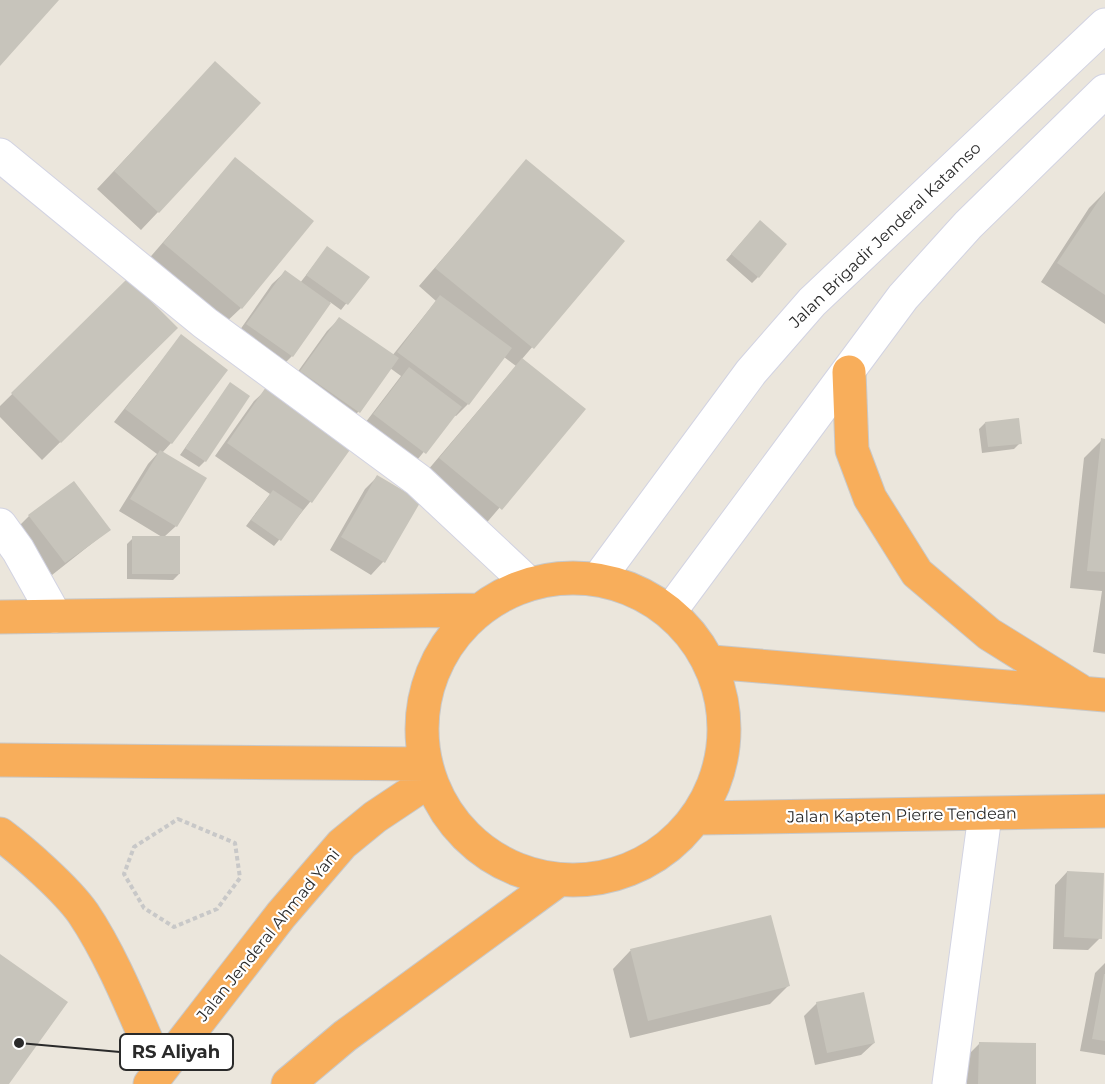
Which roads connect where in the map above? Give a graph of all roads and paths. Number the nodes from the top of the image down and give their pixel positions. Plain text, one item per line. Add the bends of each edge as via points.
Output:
1 (1105, 25) edge
2 (1105, 91) edge
3 (0, 154) edge
4 (849, 372) junction
5 (0, 525) edge
6 (599, 578) junction
7 (528, 583) junction
8 (478, 610) junction
9 (670, 610) junction
10 (55, 616) junction
11 (0, 617) edge
12 (712, 662) junction
13 (1092, 693) edge
14 (0, 760) edge
15 (427, 772) junction
16 (1105, 811) edge
17 (985, 815) junction
18 (699, 818) junction
19 (178, 819) joint
20 (0, 834) edge
21 (557, 881) junction
22 (155, 1078) edge
23 (288, 1084) edge
24 (950, 1084) edge

1 - 6 main road, Jalan Brigadir Jenderal Katamso via 812,302 751,372
2 - 4 main road via 968,225 903,297
3 - 7 main road via 205,323 418,480
4 - 9 main road
4 - 13 highway via 852,450 870,498 917,573 989,634
5 - 10 main road
6 - 7 highway
6 - 9 highway
7 - 8 highway
8 - 10 highway
8 - 15 highway via 441,653 422,707
9 - 12 highway
10 - 11 highway
12 - 13 highway
12 - 18 highway via 728,741
14 - 15 highway
15 - 21 highway via 450,818 479,849 516,870
15 - 22 highway, Jalan Jenderal Ahmad Yani via 342,844 281,915
16 - 17 highway, Jalan Kapten Pierre Tendean
17 - 18 highway, Jalan Kapten Pierre Tendean
17 - 24 main road
18 - 21 highway via 637,869
19 - 19 path via 235,843 240,878 217,909 174,927 144,908 124,874 134,847
20 - 22 highway via 83,913 123,988
21 - 23 highway via 345,1036

